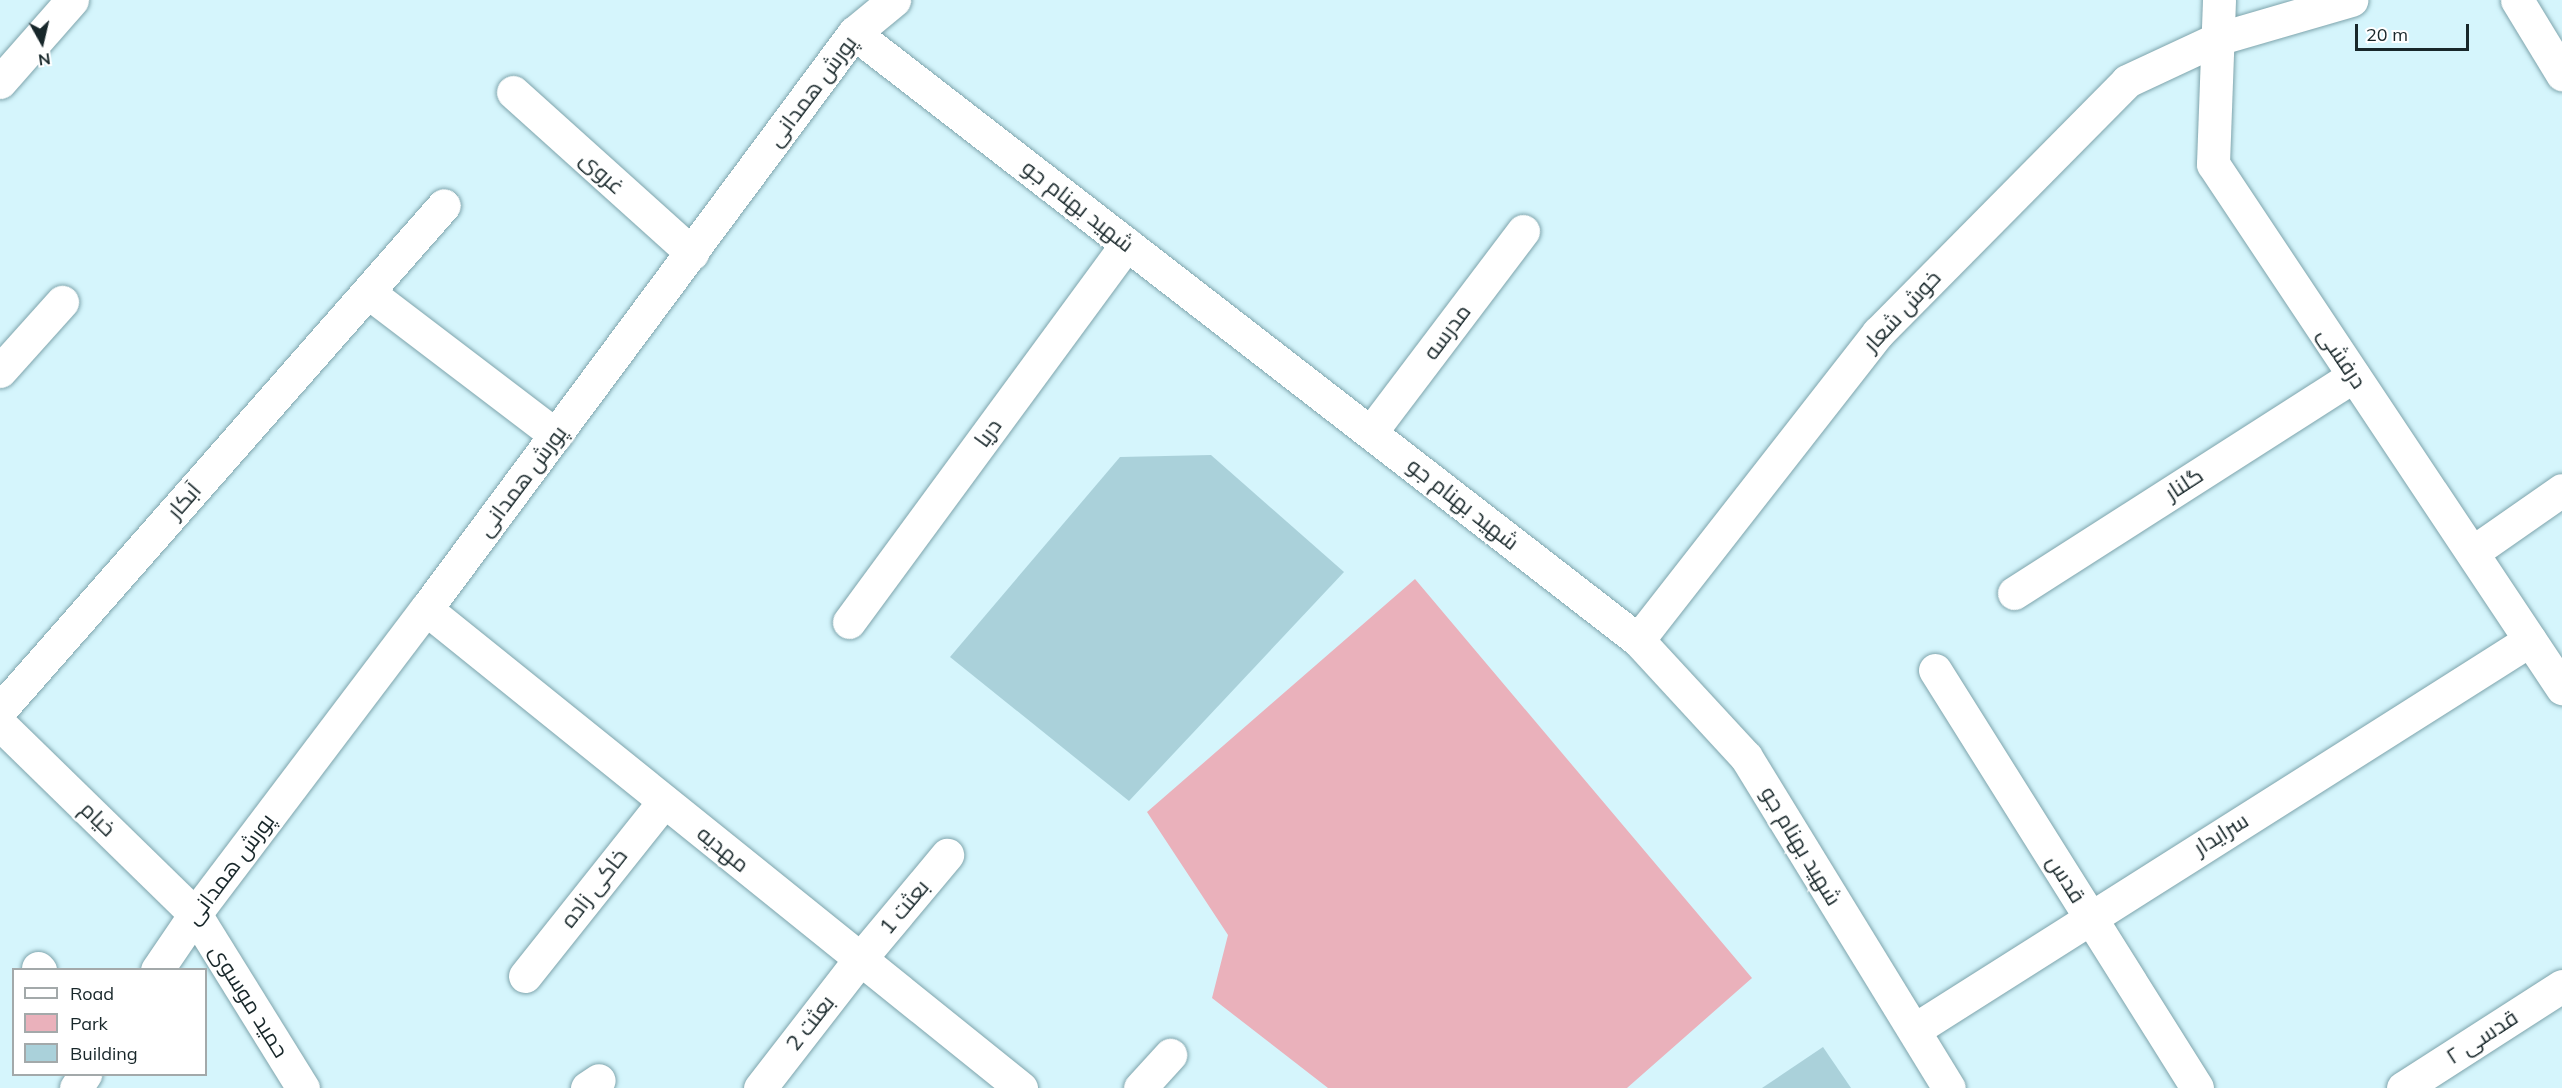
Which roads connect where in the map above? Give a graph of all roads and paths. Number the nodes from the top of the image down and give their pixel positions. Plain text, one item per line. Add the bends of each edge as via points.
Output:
1 (72, 0) edge
2 (855, 0) edge
3 (894, 0) edge
4 (2218, 0) edge
5 (2351, 0) edge
6 (2517, 0) edge
7 (854, 33) junction
8 (2217, 39) junction
9 (2562, 74) edge
10 (0, 82) edge
11 (513, 92) dead end
12 (444, 205) dead end
13 (1522, 231) dead end
14 (1127, 244) junction
15 (692, 253) junction
16 (368, 292) junction
17 (62, 302) dead end
18 (0, 371) edge
19 (2353, 375) junction
20 (1371, 432) junction
21 (556, 435) junction
22 (2562, 490) edge
23 (2473, 552) junction
24 (2014, 593) dead end
25 (426, 609) junction
26 (849, 622) dead end
27 (2530, 639) junction
28 (1638, 640) junction
29 (1935, 670) dead end
30 (2562, 688) edge
31 (2, 728) edge
32 (664, 801) junction
33 (947, 855) dead end
34 (195, 914) junction
35 (2090, 916) junction
36 (860, 959) junction
37 (158, 968) edge
38 (525, 976) dead end
39 (2562, 986) edge
40 (1914, 1030) junction
41 (1170, 1055) dead end
42 (303, 1088) edge
43 (760, 1088) edge
44 (1021, 1088) edge
45 (1140, 1088) edge
46 (1949, 1088) edge
47 (2197, 1088) edge
48 (2403, 1088) edge

1 - 10 street
2 - 7 street
3 - 7 street, پورش همدانی
4 - 8 street, درفشی
5 - 8 street, خوش شعار
6 - 9 street
7 - 14 street, شهید بهنام جو
7 - 15 street, پورش همدانی
8 - 19 street, درفشی via 2213,164
8 - 28 street, خوش شعار via 2127,81 1878,333
11 - 15 street, غروی
12 - 16 street, آبکار
13 - 20 street, مدرسه
14 - 20 street, شهید بهنام جو
14 - 26 street, دریا
15 - 21 street, پورش همدانی
16 - 21 street
16 - 31 street, آبکار
17 - 18 street
19 - 23 street, درفشی
19 - 24 street, گلنار
20 - 28 street, شهید بهنام جو
21 - 25 street, پورش همدانی
22 - 23 street
23 - 27 street, درفشی
25 - 32 street, مهدیه
25 - 34 street, پورش همدانی
27 - 30 street, درفشی
27 - 35 street, سرایدار
28 - 40 street, شهید بهنام جو via 1746,757
29 - 35 street, قدس
31 - 34 street, خیام
32 - 36 street, مهدیه
32 - 38 street, خاکی زاده
33 - 36 street, بعثت 1
34 - 37 street, پورش همدانی
34 - 42 street, حمید موسوی
35 - 40 street, سرایدار
35 - 47 street, قدس
36 - 43 street, بعثت 2
36 - 44 street, مهدیه
39 - 48 street, قدسی ۲
40 - 46 street, شهید بهنام جو
41 - 45 street

